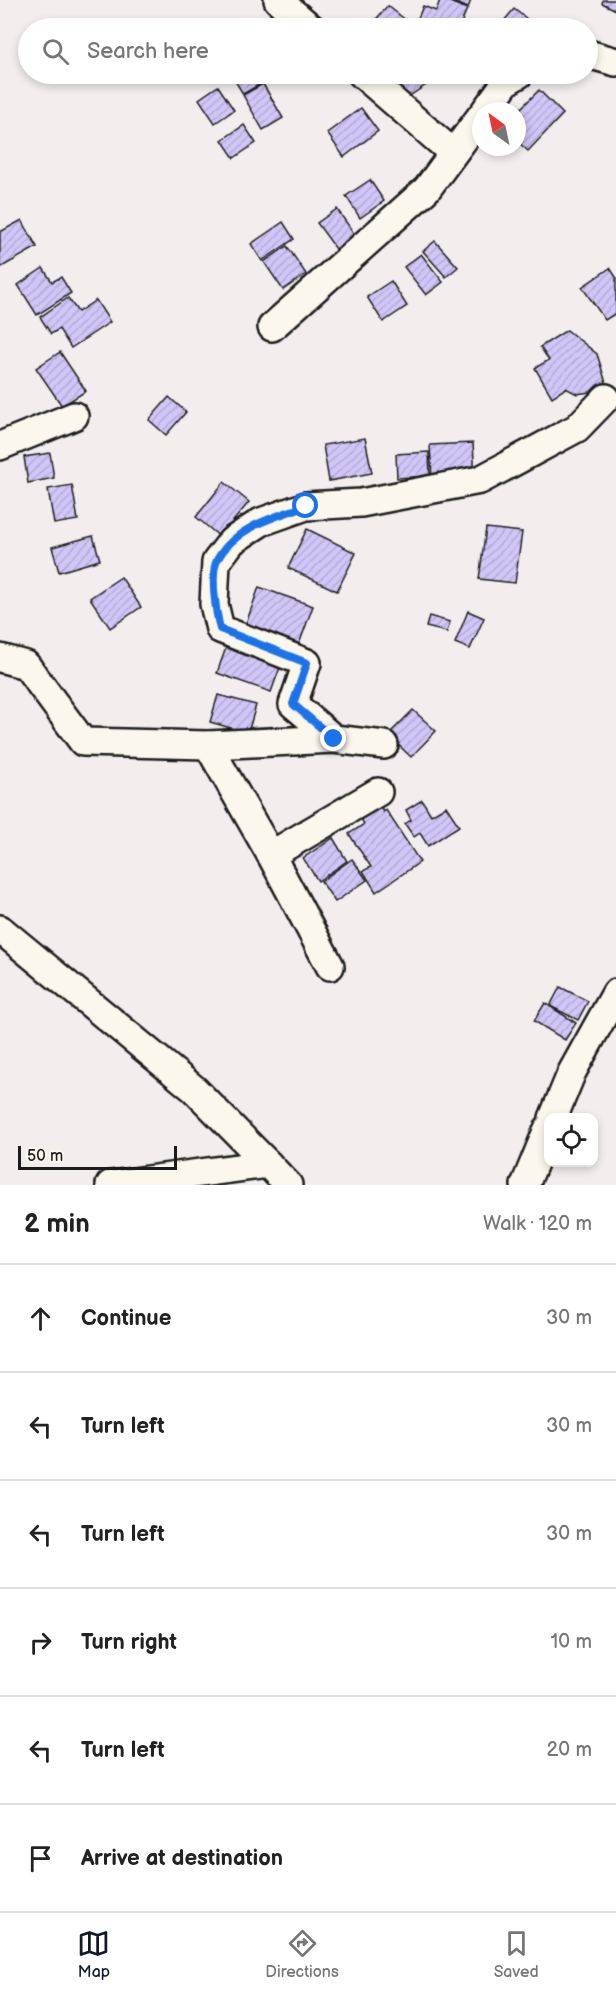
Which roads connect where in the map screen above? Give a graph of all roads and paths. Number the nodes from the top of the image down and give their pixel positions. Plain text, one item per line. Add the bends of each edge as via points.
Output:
1 (278, 0) edge
2 (299, 18) edge
3 (598, 57) edge
4 (616, 62) edge
5 (374, 84) edge
6 (505, 84) edge
7 (492, 102) edge
8 (472, 128) edge
9 (453, 153) junction
10 (272, 327) dead end
11 (606, 398) dead end
12 (74, 416) dead end
13 (0, 446) edge
14 (0, 658) edge
15 (334, 739) junction
16 (208, 745) junction
17 (384, 745) dead end
18 (378, 792) dead end
19 (271, 855) junction
20 (0, 929) edge
21 (330, 966) dead end
22 (616, 993) edge
23 (555, 1113) edge
24 (544, 1141) edge
25 (268, 1164) junction
26 (113, 1185) edge
27 (288, 1185) edge
28 (525, 1185) edge

1 - 2 street
3 - 4 street
5 - 9 street
6 - 7 street
8 - 9 street
9 - 10 street via 427,189
11 - 15 street via 577,428 480,480 361,503 306,506 261,522 232,541 216,562 214,604 220,629 307,663 293,704
12 - 13 street
14 - 16 street via 26,665 83,742
15 - 16 street
15 - 17 street
16 - 19 street
18 - 19 street
19 - 21 street
20 - 25 street via 194,1089
22 - 23 street via 572,1072
24 - 28 street
25 - 26 street
25 - 27 street

